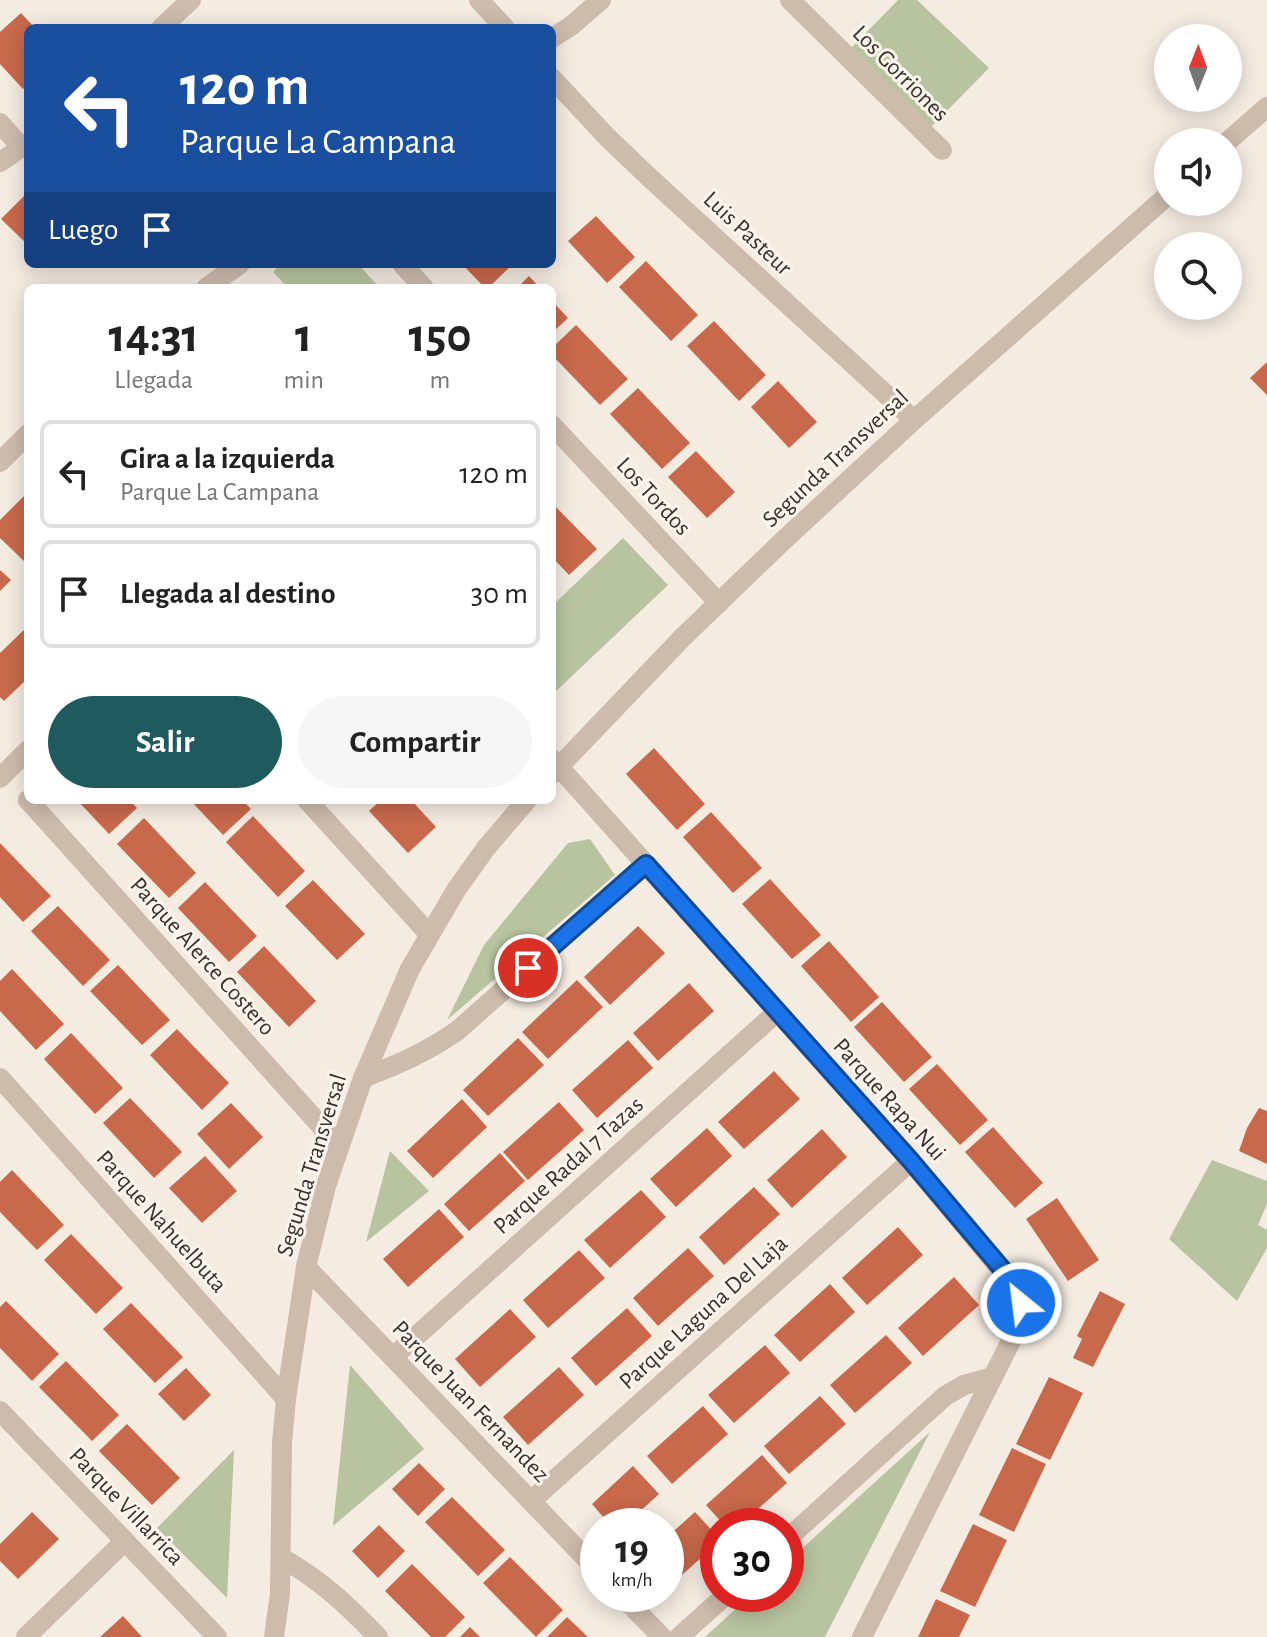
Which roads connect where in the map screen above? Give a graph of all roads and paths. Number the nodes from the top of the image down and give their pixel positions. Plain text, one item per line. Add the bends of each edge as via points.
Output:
1 (191, 0) edge
2 (479, 0) edge
3 (601, 0) edge
4 (790, 0) edge
5 (165, 24) edge
6 (501, 24) edge
7 (556, 35) edge
8 (556, 82) edge
9 (1267, 107) edge
10 (0, 123) edge
11 (1242, 129) edge
12 (24, 145) edge
13 (24, 147) edge
14 (942, 150) dead end
15 (0, 162) edge
16 (1154, 207) edge
17 (234, 268) edge
18 (406, 268) edge
19 (212, 284) edge
20 (420, 284) edge
21 (914, 420) junction
22 (556, 429) edge
23 (24, 438) edge
24 (0, 462) edge
25 (719, 603) junction
26 (24, 754) edge
27 (556, 764) edge
28 (556, 768) edge
29 (2, 776) edge
30 (24, 796) edge
31 (32, 804) edge
32 (311, 804) edge
33 (524, 804) edge
34 (646, 864) junction
35 (429, 934) junction
36 (777, 1012) junction
37 (0, 1078) edge
38 (363, 1078) junction
39 (339, 1146) junction
40 (911, 1161) junction
41 (306, 1267) junction
42 (393, 1357) junction
43 (993, 1377) junction
44 (286, 1399) junction
45 (0, 1411) edge
46 (531, 1501) junction
47 (804, 1524) edge
48 (125, 1541) junction
49 (580, 1552) edge
50 (282, 1558) junction
51 (638, 1612) edge
52 (707, 1612) edge
53 (26, 1637) edge
54 (217, 1637) edge
55 (274, 1637) edge
56 (378, 1637) edge
57 (662, 1637) edge
58 (679, 1637) edge
59 (862, 1637) edge

1 - 5 street
2 - 6 street
3 - 7 street
4 - 14 street, Los Gorriones
8 - 21 street, Luis Pasteur via 639,168
9 - 11 street
10 - 12 street
13 - 15 street
16 - 21 street, Segunda Transversal
17 - 19 street
18 - 20 street
21 - 25 street, Segunda Transversal
22 - 25 street, Los Tordos
23 - 24 street
25 - 27 street, Segunda Transversal
26 - 29 street
28 - 34 street, Parque Rapa Nui
29 - 30 street, Parque Alerce Costero
31 - 39 street, Parque Alerce Costero
32 - 35 street
33 - 35 street, Segunda Transversal via 486,848
34 - 36 street, Parque Rapa Nui
34 - 38 street via 457,1031 408,1061
35 - 38 street, Segunda Transversal
36 - 40 street, Parque Rapa Nui
36 - 42 street, Parque Radal 7 Tazas
37 - 44 street, Parque Nahuelbuta
38 - 39 street, Segunda Transversal
39 - 41 street, Segunda Transversal
40 - 43 street, Parque Rapa Nui via 1017,1289 1021,1318
40 - 46 street, Parque Laguna Del Laja
41 - 42 street, Parque Juan Fernandez
41 - 44 street, Segunda Transversal
42 - 46 street, Parque Juan Fernandez
43 - 47 street via 945,1396
43 - 59 street, Parque Rapa Nui
44 - 50 street, Segunda Transversal
45 - 48 street, Parque Villarrica
46 - 49 street, Parque Juan Fernandez
48 - 53 street
48 - 54 street, Parque Villarrica
50 - 55 street, Segunda Transversal
50 - 56 street via 333,1592
51 - 57 street
52 - 58 street

